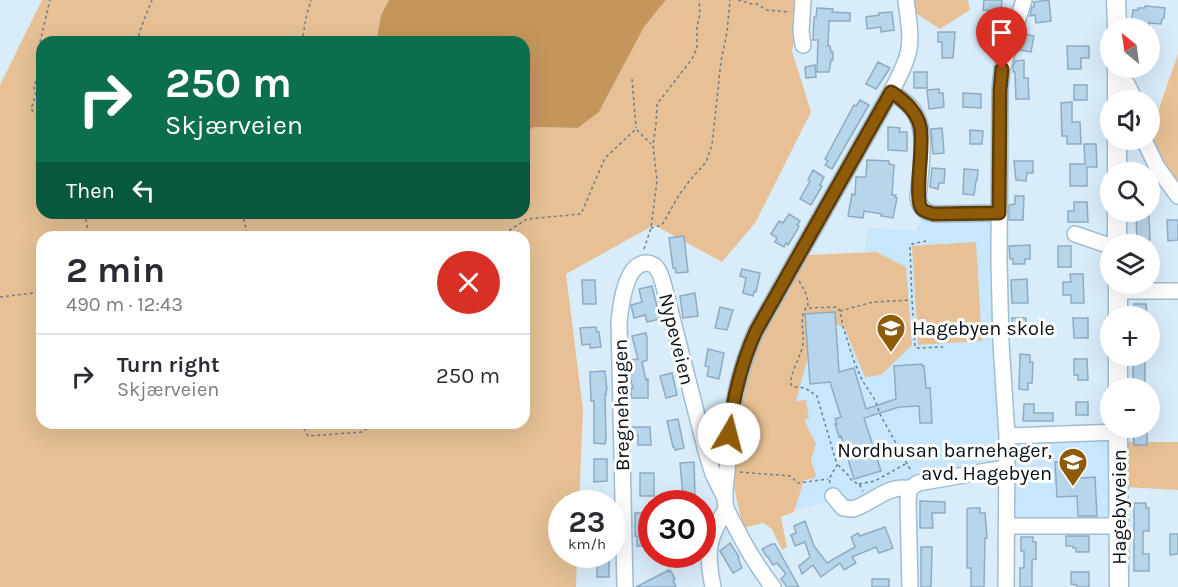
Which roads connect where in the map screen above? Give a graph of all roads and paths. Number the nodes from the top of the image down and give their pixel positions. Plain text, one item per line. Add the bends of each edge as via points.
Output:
1 (50, 0) edge
2 (152, 0) edge
3 (311, 0) edge
4 (699, 0) edge
5 (730, 0) edge
6 (738, 0) edge
7 (906, 0) edge
8 (1024, 0) edge
9 (1116, 0) edge
10 (803, 7) edge
11 (1116, 18) edge
12 (41, 36) edge
13 (139, 36) edge
14 (303, 36) edge
15 (803, 45) dead end
16 (632, 79) dead end
17 (1117, 84) edge
18 (1130, 90) edge
19 (891, 92) junction
20 (36, 94) edge
21 (36, 114) edge
22 (636, 129) junction
23 (653, 145) junction
24 (1149, 150) edge
25 (1178, 196) edge
26 (999, 213) junction
27 (527, 219) edge
28 (530, 219) edge
29 (651, 228) junction
30 (508, 231) edge
31 (1075, 234) dead end
32 (926, 241) dead end
33 (1100, 243) edge
34 (640, 264) junction
35 (791, 269) junction
36 (1160, 290) edge
37 (1178, 291) edge
38 (36, 293) edge
39 (0, 297) edge
40 (912, 300) junction
41 (808, 308) junction
42 (840, 311) junction
43 (943, 347) dead end
44 (304, 429) edge
45 (366, 429) edge
46 (1100, 431) edge
47 (1007, 436) junction
48 (1118, 438) edge
49 (907, 464) junction
50 (837, 465) junction
51 (1007, 468) junction
52 (726, 475) junction
53 (829, 479) junction
54 (859, 484) junction
55 (914, 486) junction
56 (833, 496) joint
57 (868, 501) junction
58 (725, 502) junction
59 (1007, 526) junction
60 (1119, 526) junction
61 (625, 587) edge
62 (713, 587) edge
63 (773, 587) edge
64 (910, 587) edge
65 (1006, 587) edge
66 (1119, 587) edge

1 - 12 path
2 - 13 path
3 - 14 path
4 - 23 path via 697,48 657,104
5 - 29 path via 712,145 706,162 662,225
6 - 10 path via 767,10
7 - 19 street via 909,45
8 - 26 street via 1002,69
9 - 11 main road
10 - 15 street
16 - 22 path
17 - 18 street via 1127,84
19 - 26 street via 912,109 921,128 918,198 922,209 934,214
19 - 35 street
20 - 21 path via 31,109
22 - 23 path
22 - 28 path via 605,158 581,214
23 - 29 path via 657,181
24 - 25 street
26 - 47 street
27 - 30 path
29 - 34 path
31 - 33 street
32 - 40 path via 910,247
34 - 58 street, Nypeveien via 654,265 659,273 706,451
34 - 61 street, Bregnehaugen via 626,283 619,321
35 - 41 path via 806,291
35 - 52 street via 747,350 732,411
36 - 37 street
38 - 39 path
40 - 42 path via 873,302
40 - 43 path via 915,346
41 - 42 path via 837,307
41 - 50 path via 802,314 803,344 790,385 818,396
42 - 49 path via 862,380
44 - 45 path via 308,436
46 - 47 street
47 - 51 street
48 - 60 main road, Hagebyveien
49 - 54 path via 875,481
49 - 55 path
50 - 53 path
50 - 54 path via 852,482
51 - 55 street
51 - 59 street
52 - 53 path via 741,471 790,476 798,483
52 - 58 street
53 - 56 path
54 - 57 path
55 - 57 street
55 - 64 street via 908,502
56 - 57 street via 843,508 851,509
58 - 62 street via 711,537
58 - 63 street via 754,560
59 - 60 street
59 - 65 street
60 - 66 main road, Hagebyveien

